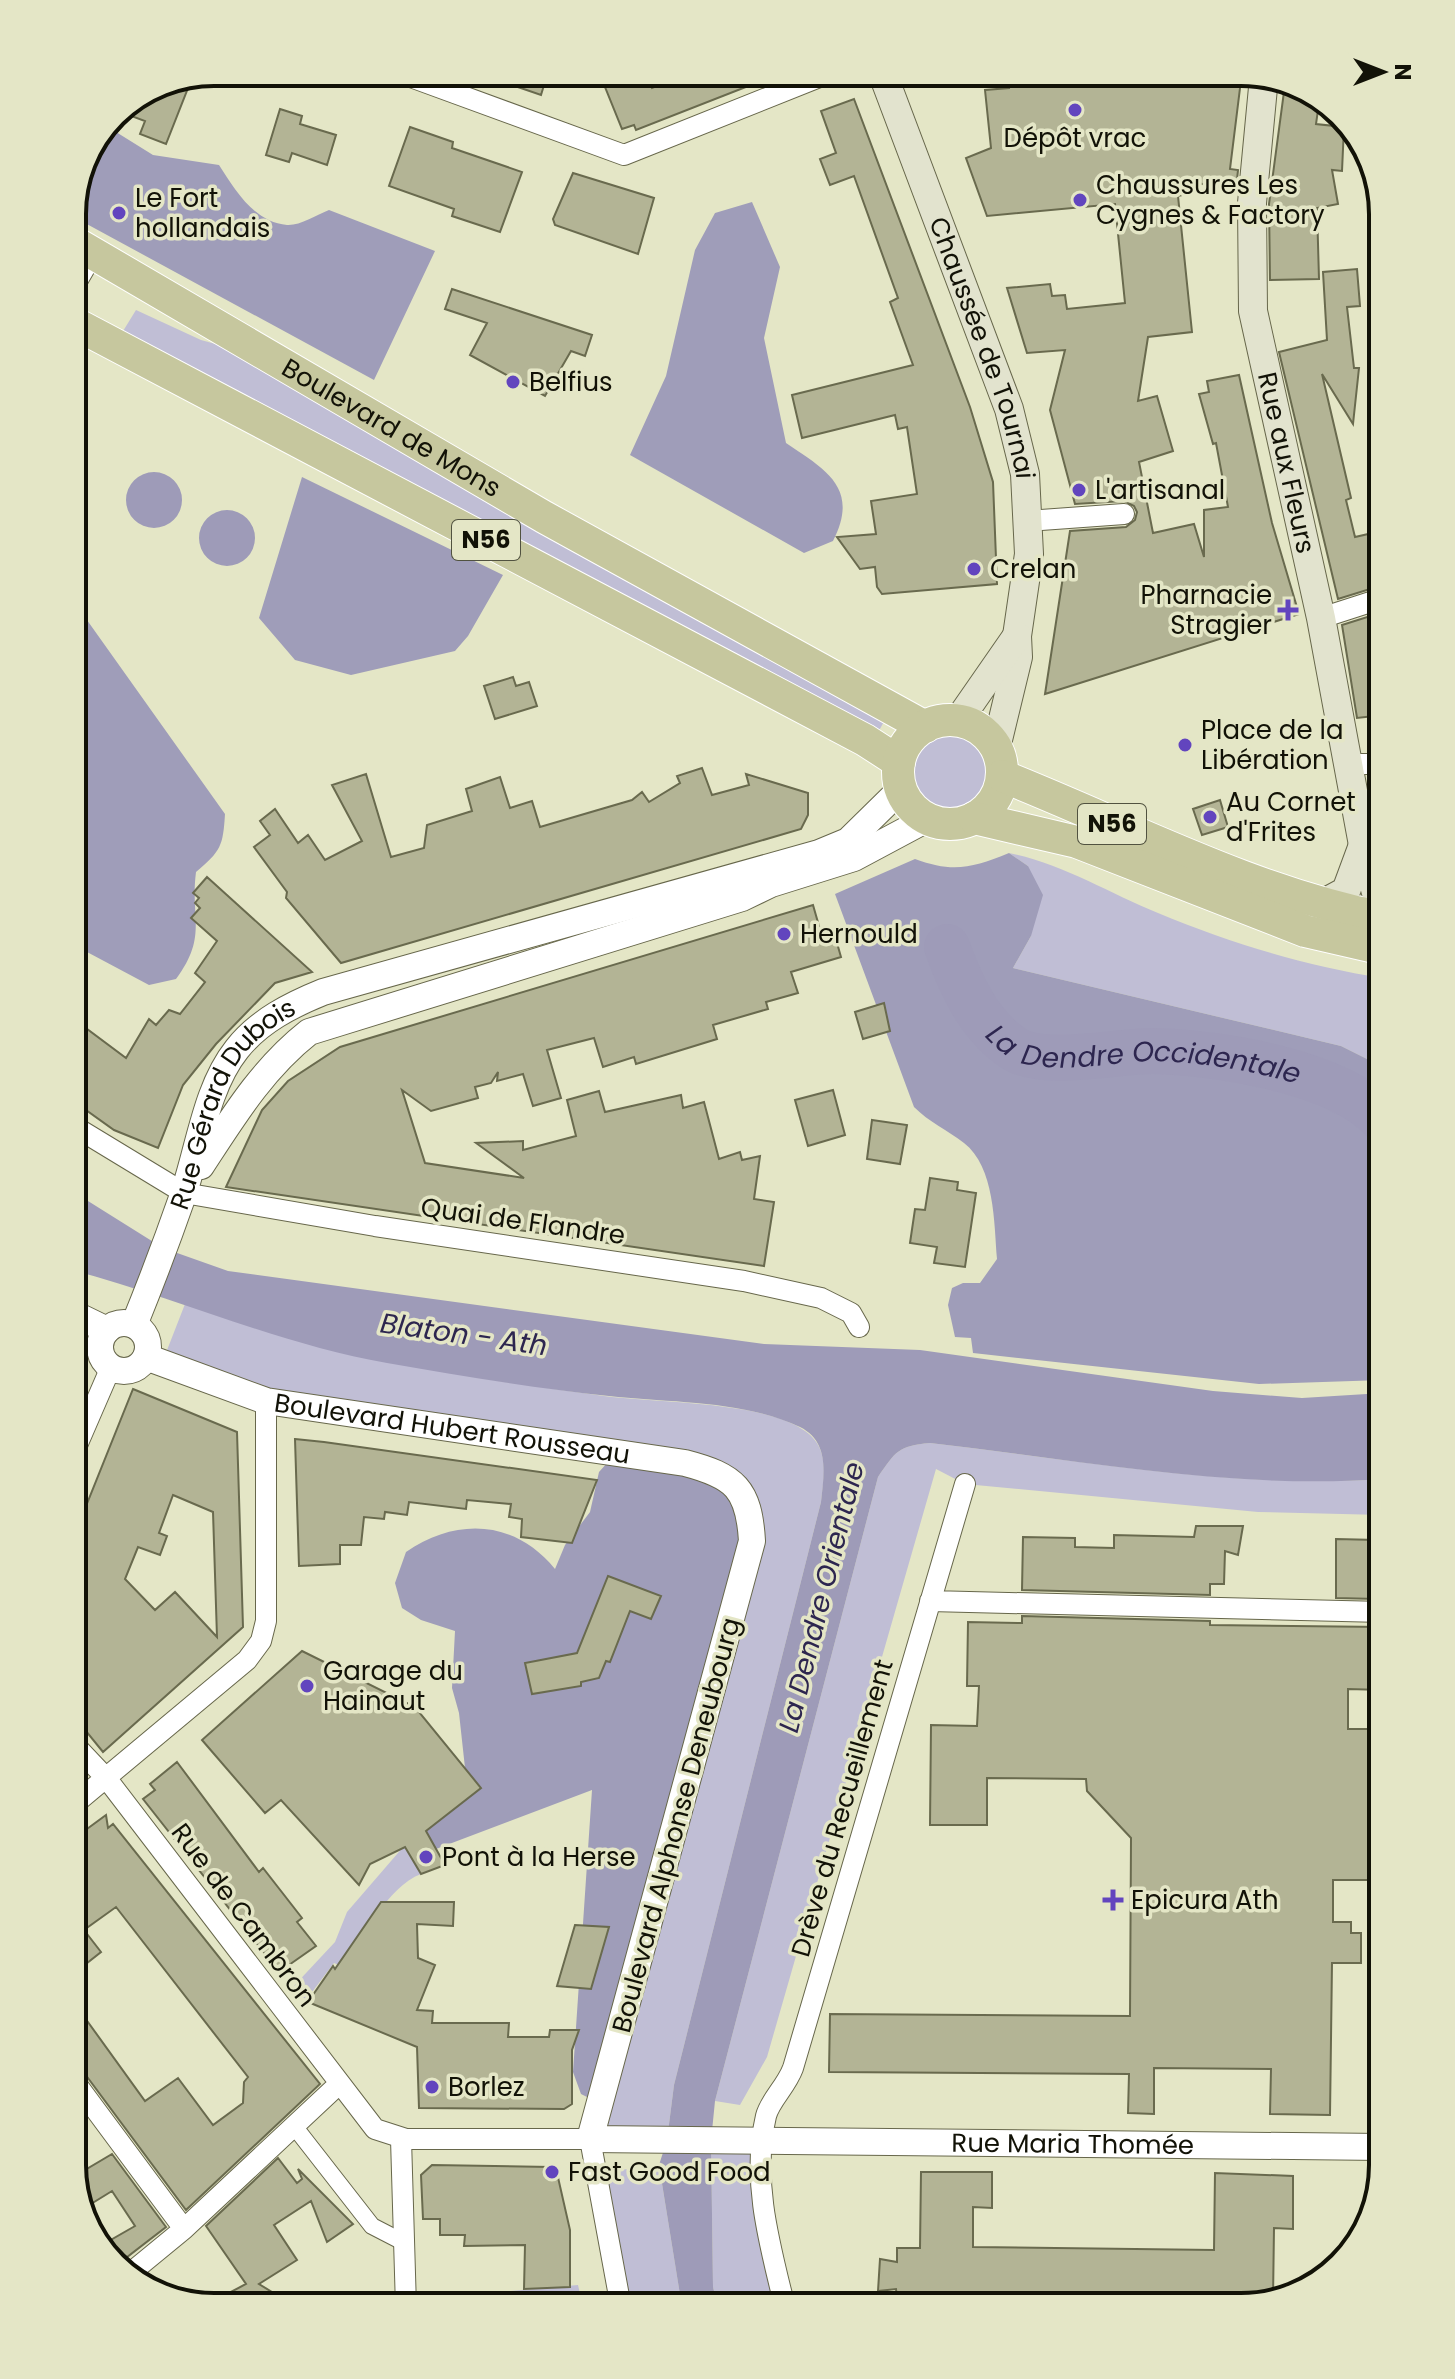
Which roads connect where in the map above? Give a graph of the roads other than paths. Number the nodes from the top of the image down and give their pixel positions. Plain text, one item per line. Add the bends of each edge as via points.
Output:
1 (435, 86) edge
2 (797, 86) edge
3 (887, 86) edge
4 (1263, 88) edge
5 (86, 249) edge
6 (86, 329) edge
7 (1124, 514) dead end
8 (1027, 521) junction
9 (1369, 603) edge
10 (1321, 618) junction
11 (1017, 636) junction
12 (958, 721) junction
13 (925, 727) junction
14 (999, 762) junction
15 (1348, 764) junction
16 (1369, 764) edge
17 (900, 775) junction
18 (974, 818) junction
19 (927, 819) junction
20 (1363, 845) junction
21 (1369, 867) edge
22 (1226, 901) junction
23 (1322, 904) junction
24 (1369, 915) edge
25 (1369, 933) edge
26 (1369, 946) edge
27 (86, 1134) edge
28 (184, 1193) junction
29 (139, 1313) junction
30 (86, 1320) edge
31 (855, 1320) dead end
32 (107, 1330) junction
33 (146, 1357) junction
34 (111, 1367) junction
35 (266, 1401) junction
36 (86, 1425) edge
37 (965, 1484) dead end
38 (750, 1508) joint
39 (930, 1601) junction
40 (1369, 1612) edge
41 (86, 1757) edge
42 (107, 1779) junction
43 (86, 1795) edge
44 (339, 2084) junction
45 (86, 2097) edge
46 (294, 2126) junction
47 (401, 2139) junction
48 (590, 2139) junction
49 (754, 2141) junction
50 (1369, 2147) edge
51 (184, 2229) junction
52 (403, 2242) junction
53 (138, 2267) edge
54 (405, 2293) edge
55 (618, 2293) edge
56 (782, 2293) edge

1 - 2 street via 624,155
3 - 8 main road, Chaussée de Tournai via 1009,409 1025,474
4 - 10 main road, Rue aux Fleurs via 1252,203 1253,311
5 - 13 main road, Boulevard de Mons / N56 via 544,517
6 - 17 main road, Boulevard de Mons / N56 via 865,740
7 - 8 street
8 - 11 main road, Chaussée de Tournai via 1029,554
9 - 10 street
10 - 15 main road, Rue aux Fleurs
11 - 12 main road, Chaussée de Tournai
11 - 14 main road, Chaussée de Tournai
12 - 13 main road
12 - 14 main road via 981,730
13 - 17 main road via 908,741
14 - 18 main road via 988,808
14 - 23 main road, N56 via 1175,851
15 - 16 street
15 - 20 main road, Rue aux Fleurs
17 - 19 main road via 911,807
17 - 28 street, Rue Gérard Dubois via 848,841 819,853 293,1004 262,1024 220,1074
18 - 19 main road via 959,824
18 - 22 main road, N56 via 1077,842
19 - 28 street, Rue Gérard Dubois via 854,858 742,898 309,1032 251,1088
20 - 21 main road, Rue aux Fleurs
20 - 23 main road via 1346,891
22 - 25 main road
22 - 26 main road, N56 via 1305,931
23 - 24 main road, N56
27 - 28 street
28 - 29 street
28 - 31 street, Quai de Flandre via 730,1278 821,1298
29 - 32 street
29 - 33 street
30 - 32 street
32 - 34 street via 100,1350
33 - 34 street via 135,1368
33 - 35 street, Boulevard Hubert Rousseau
34 - 36 street
35 - 38 street, Boulevard Hubert Rousseau via 685,1463 712,1470 733,1484
35 - 42 street via 266,1621 261,1641 247,1660
37 - 39 street, Drève du Recueillement
38 - 48 street, Boulevard Alphonse Deneubourg via 752,1541
39 - 40 street
39 - 49 street, Drève du Recueillement via 793,2068
41 - 42 street, Rue de Cambron
42 - 43 street
42 - 44 street, Rue de Cambron
44 - 46 street
44 - 47 street, Rue de Cambron via 366,2122
45 - 51 street
46 - 51 street
46 - 52 street via 372,2226
47 - 48 street
47 - 52 street
48 - 49 street, Rue Maria Thomée
48 - 55 street
49 - 50 street, Rue Maria Thomée
49 - 56 street, Drève du Recueillement via 765,2224
51 - 53 street
52 - 54 street

